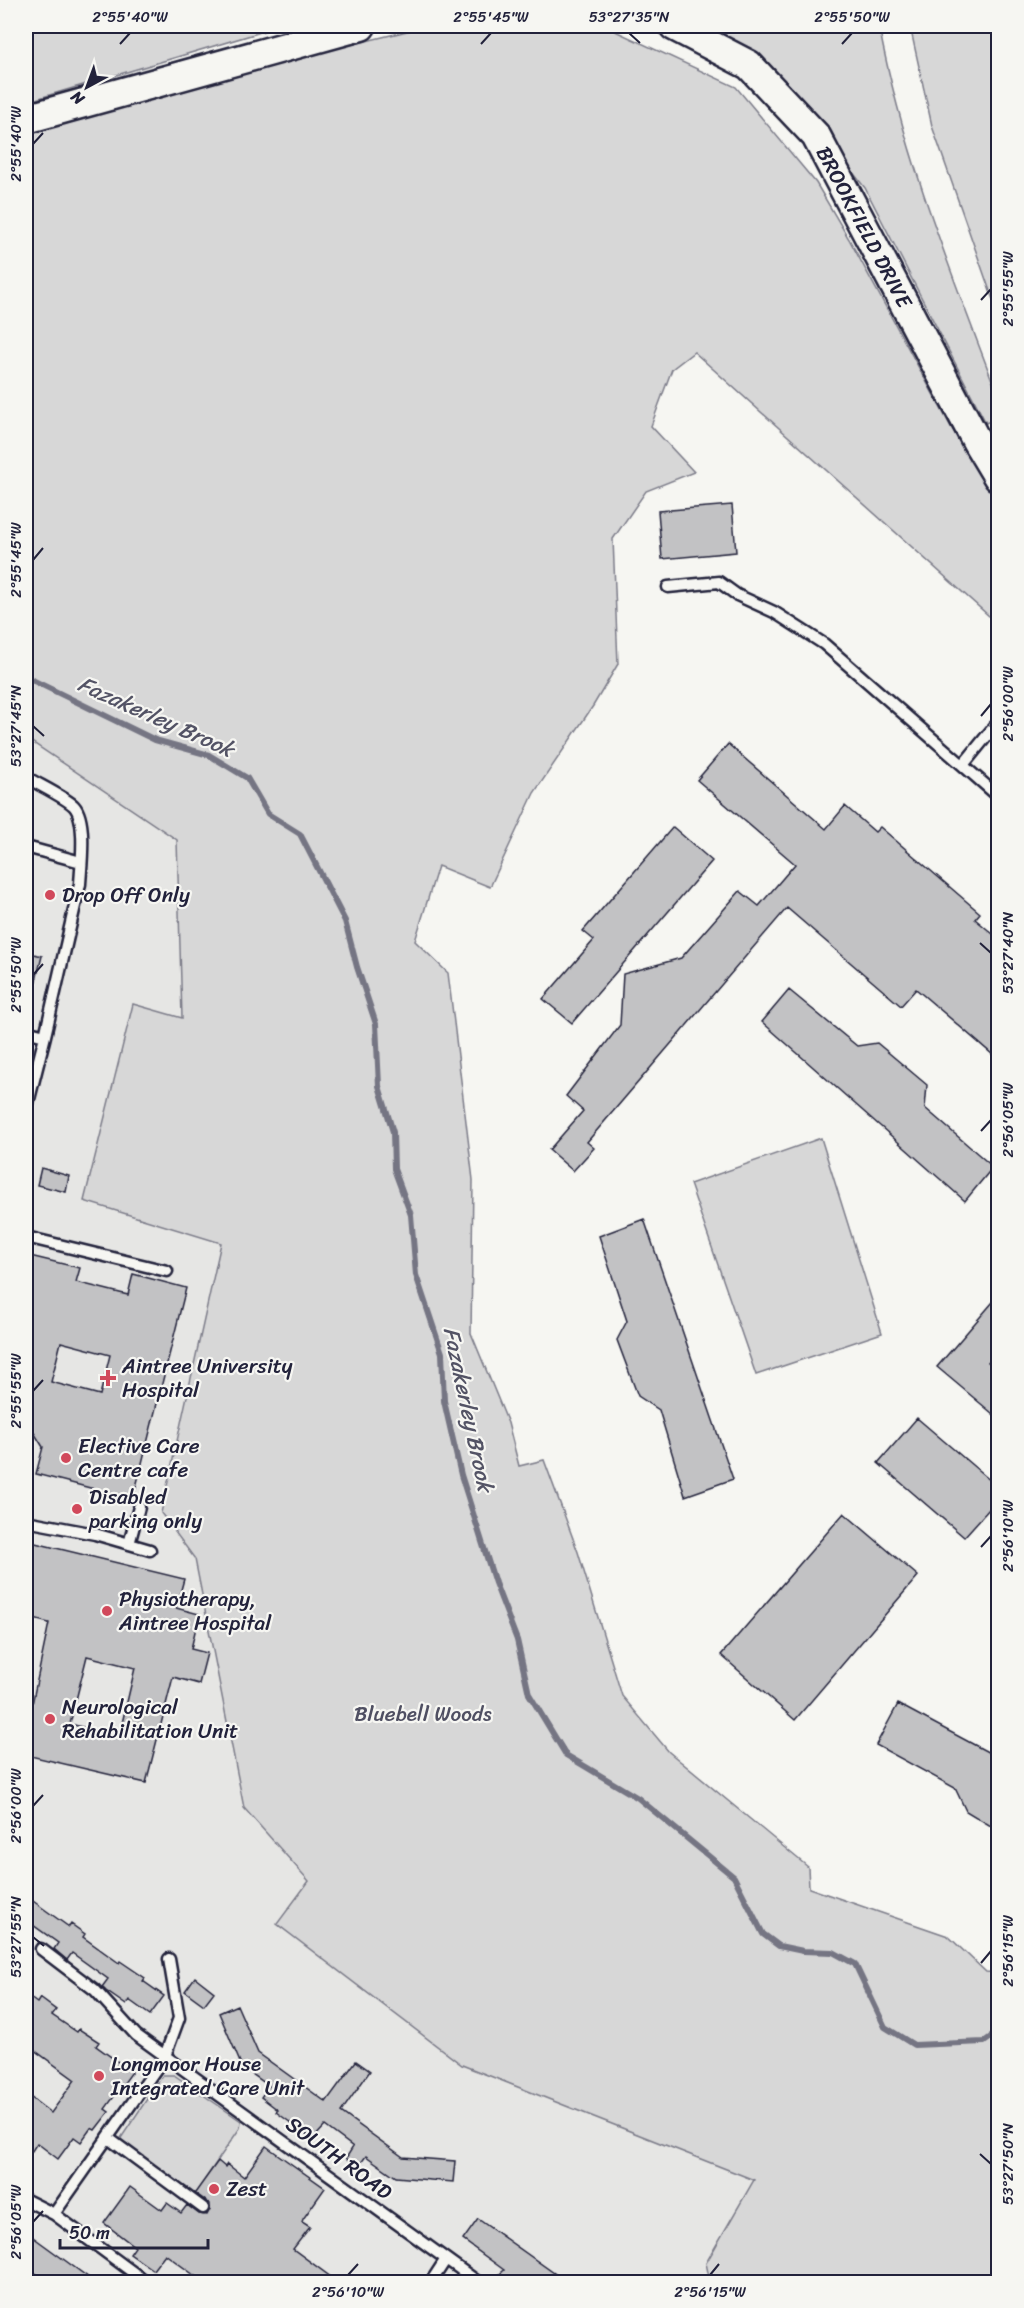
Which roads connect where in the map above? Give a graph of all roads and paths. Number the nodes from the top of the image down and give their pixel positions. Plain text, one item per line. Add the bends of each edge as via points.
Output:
1 (361, 26) edge
2 (674, 26) edge
3 (26, 119) edge
4 (999, 477) edge
5 (668, 587) dead end
6 (994, 727) dead end
7 (963, 765) junction
8 (26, 777) edge
9 (999, 796) edge
10 (26, 847) edge
11 (81, 862) junction
12 (26, 1031) edge
13 (45, 1036) junction
14 (26, 1111) edge
15 (26, 1237) edge
16 (167, 1271) dead end
17 (139, 1507) dead end
18 (26, 1521) edge
19 (129, 1544) junction
20 (150, 1550) dead end
21 (41, 1949) dead end
22 (169, 1959) dead end
23 (165, 2056) junction
24 (108, 2138) junction
25 (26, 2199) edge
26 (203, 2208) dead end
27 (54, 2214) junction
28 (446, 2259) junction
29 (143, 2282) edge
30 (431, 2283) edge
31 (478, 2283) edge

1 - 3 street
2 - 4 street, BROOKFIELD DRIVE via 749,65 816,136
5 - 7 lane via 719,582 737,596 774,612 824,644
6 - 7 lane
7 - 9 lane
8 - 11 lane via 74,807 81,825
10 - 11 lane
11 - 13 lane via 80,884
12 - 13 lane
13 - 14 lane
15 - 16 lane
17 - 19 lane
18 - 19 lane
19 - 20 lane
21 - 23 lane, SOUTH ROAD via 96,1990 136,2035
22 - 23 lane via 179,2018
23 - 24 lane
23 - 28 lane, SOUTH ROAD
24 - 26 lane
24 - 27 lane
25 - 27 lane
27 - 29 lane
28 - 30 lane
28 - 31 lane, SOUTH ROAD

